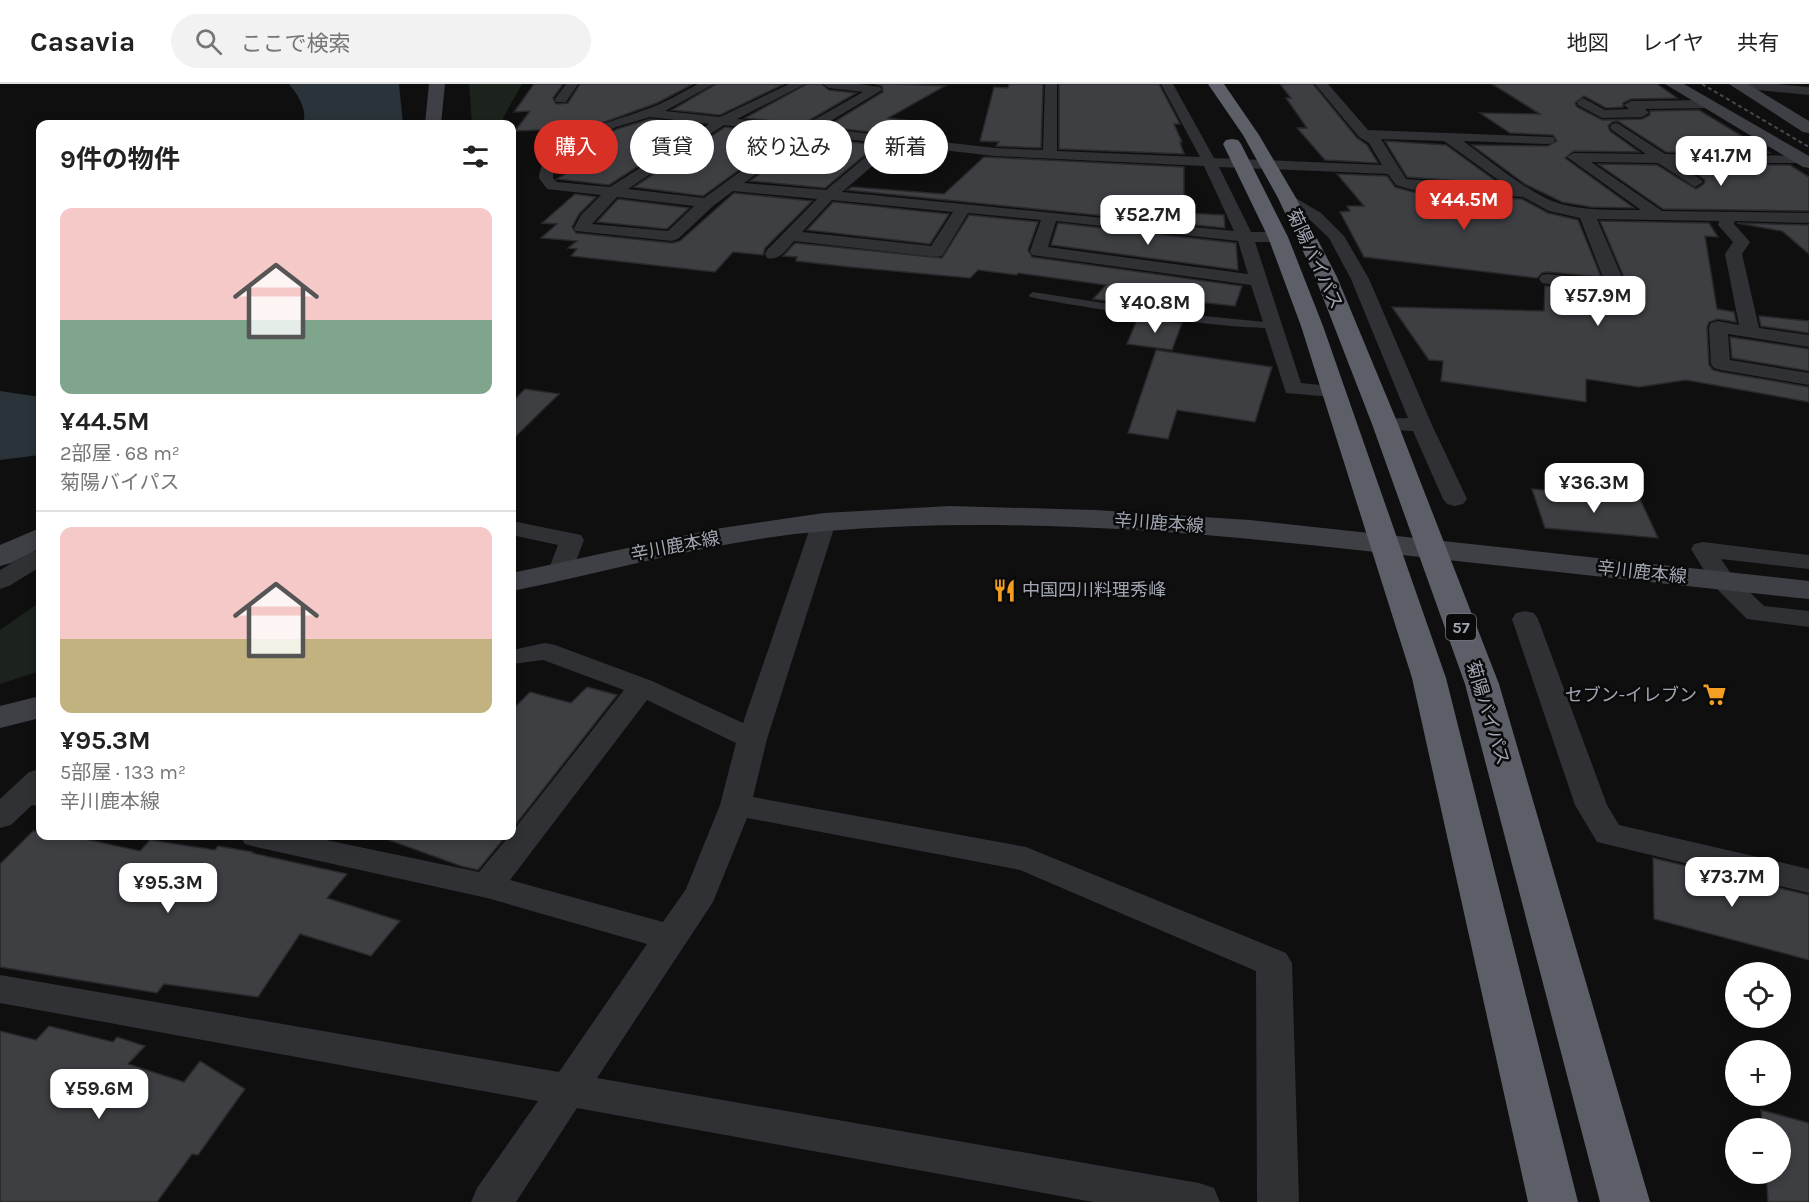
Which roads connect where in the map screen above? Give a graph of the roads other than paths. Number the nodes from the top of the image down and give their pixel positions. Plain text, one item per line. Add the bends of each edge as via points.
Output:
1 (437, 84) edge
2 (572, 84) edge
3 (708, 84) edge
4 (799, 84) edge
5 (829, 84) edge
6 (1051, 84) edge
7 (1167, 84) edge
8 (1196, 84) edge
9 (1216, 84) edge
10 (1321, 84) edge
11 (1673, 84) edge
12 (1737, 84) edge
13 (1809, 92) edge
14 (561, 99) dead end
15 (1584, 102) dead end
16 (1708, 104) junction
17 (650, 113) junction
18 (433, 120) edge
19 (824, 120) edge
20 (722, 121) junction
21 (726, 121) edge
22 (1524, 122) dead end
23 (1617, 127) dead end
24 (1809, 128) edge
25 (1364, 134) junction
26 (1448, 137) junction
27 (1548, 140) junction
28 (948, 146) edge
29 (1050, 153) junction
30 (1575, 158) junction
31 (1661, 158) junction
32 (1209, 161) junction
33 (1805, 161) edge
34 (1254, 164) junction
35 (864, 166) edge
36 (1392, 170) junction
37 (746, 174) edge
38 (1695, 182) dead end
39 (729, 186) junction
40 (614, 192) junction
41 (1526, 193) junction
42 (827, 197) junction
43 (1287, 198) junction
44 (707, 203) junction
45 (963, 208) junction
46 (1587, 214) junction
47 (1658, 215) junction
48 (1050, 216) junction
49 (1728, 217) junction
50 (1809, 218) edge
51 (790, 236) junction
52 (1245, 237) junction
53 (1278, 237) junction
54 (773, 254) dead end
55 (1326, 277) junction
56 (1360, 279) junction
57 (1548, 279) dead end
58 (1260, 281) junction
59 (1034, 295) dead end
60 (1275, 326) junction
61 (1750, 332) junction
62 (1809, 341) edge
63 (1809, 379) edge
64 (1334, 392) junction
65 (1385, 424) junction
66 (1421, 425) junction
67 (1455, 499) dead end
68 (824, 522) junction
69 (516, 529) edge
70 (36, 539) edge
71 (1384, 544) junction
72 (1432, 549) junction
73 (0, 557) edge
74 (36, 559) edge
75 (1809, 562) edge
76 (561, 571) junction
77 (1722, 580) junction
78 (0, 581) edge
79 (516, 581) edge
80 (1809, 590) edge
81 (1525, 619) dead end
82 (1809, 619) edge
83 (516, 656) edge
84 (642, 687) junction
85 (36, 708) edge
86 (0, 717) edge
87 (752, 739) junction
88 (36, 790) edge
89 (736, 806) junction
90 (0, 817) edge
91 (305, 840) edge
92 (1809, 881) edge
93 (487, 886) junction
94 (672, 938) junction
95 (0, 989) edge
96 (568, 1090) junction
97 (492, 1202) edge
98 (1199, 1202) edge
99 (1278, 1202) edge
100 (1553, 1202) edge
101 (1625, 1202) edge

1 - 18 main road
2 - 14 street
3 - 17 street
4 - 20 street
5 - 19 street via 876,90
6 - 29 street
7 - 32 street
8 - 34 highway, 菊陽バイパス / 57 via 1227,134
9 - 34 highway, 菊陽バイパス / 57 via 1251,135
10 - 25 street
11 - 16 main road
12 - 13 street
12 - 24 main road
15 - 16 street via 1602,114 1642,113 1631,105
16 - 33 main road
17 - 20 street
17 - 40 street via 627,118 588,136 555,154 547,166 546,178 552,186
20 - 21 street
20 - 40 street
22 - 27 street
23 - 31 street
25 - 26 street
25 - 36 street via 1375,140
26 - 27 street
26 - 41 street
27 - 30 street
28 - 29 street
29 - 32 street
30 - 31 street
30 - 47 street
31 - 33 street
31 - 38 street
32 - 34 street
32 - 52 street
34 - 36 street
34 - 43 highway, 菊陽バイパス / 57
34 - 53 highway, 菊陽バイパス / 57
35 - 42 street
36 - 41 street via 1401,182 1413,185
37 - 39 street
39 - 42 street
39 - 44 street
40 - 44 street
40 - 44 street via 582,228 672,236
41 - 46 street via 1555,208
42 - 45 street
42 - 51 street
43 - 55 highway, 菊陽バイパス / 57
43 - 56 street via 1328,226
45 - 48 street
45 - 51 street via 936,252
46 - 47 street
46 - 57 street via 1612,274 1613,292
47 - 49 street
48 - 52 street
48 - 58 street via 1038,251
49 - 50 street
49 - 61 street via 1726,225 1742,242 1734,254
51 - 54 street
52 - 53 street
52 - 58 street
53 - 64 highway, 菊陽バイパス / 57
55 - 56 street
55 - 65 highway, 菊陽バイパス / 57
56 - 66 street
58 - 60 street
59 - 60 lane via 1132,311
60 - 64 street via 1293,389
61 - 62 street
61 - 63 street via 1718,327 1720,364
64 - 71 highway, 菊陽バイパス / 57
65 - 66 street
65 - 72 highway, 菊陽バイパス / 57
66 - 67 street
68 - 71 main road, 辛川鹿本線 via 950,515 1095,519 1250,529
68 - 76 main road, 辛川鹿本線 via 716,538
68 - 87 street
69 - 76 street via 572,540
70 - 73 main road
71 - 72 main road, 辛川鹿本線
71 - 100 highway, 菊陽バイパス / 57 via 1429,678
72 - 77 main road, 辛川鹿本線
72 - 101 highway, 菊陽バイパス / 57 via 1482,684
74 - 78 street
75 - 77 street via 1703,549
76 - 79 main road, 辛川鹿本線
77 - 80 main road, 辛川鹿本線
77 - 82 street via 1756,613
81 - 92 street via 1591,805 1608,834
83 - 84 street via 545,651
84 - 87 street
84 - 93 street
85 - 86 main road
87 - 89 street
88 - 90 street
89 - 94 street via 701,892
89 - 99 street via 1026,859 1274,963
91 - 93 street
93 - 94 street
94 - 96 street
95 - 96 street
96 - 97 street
96 - 98 street

